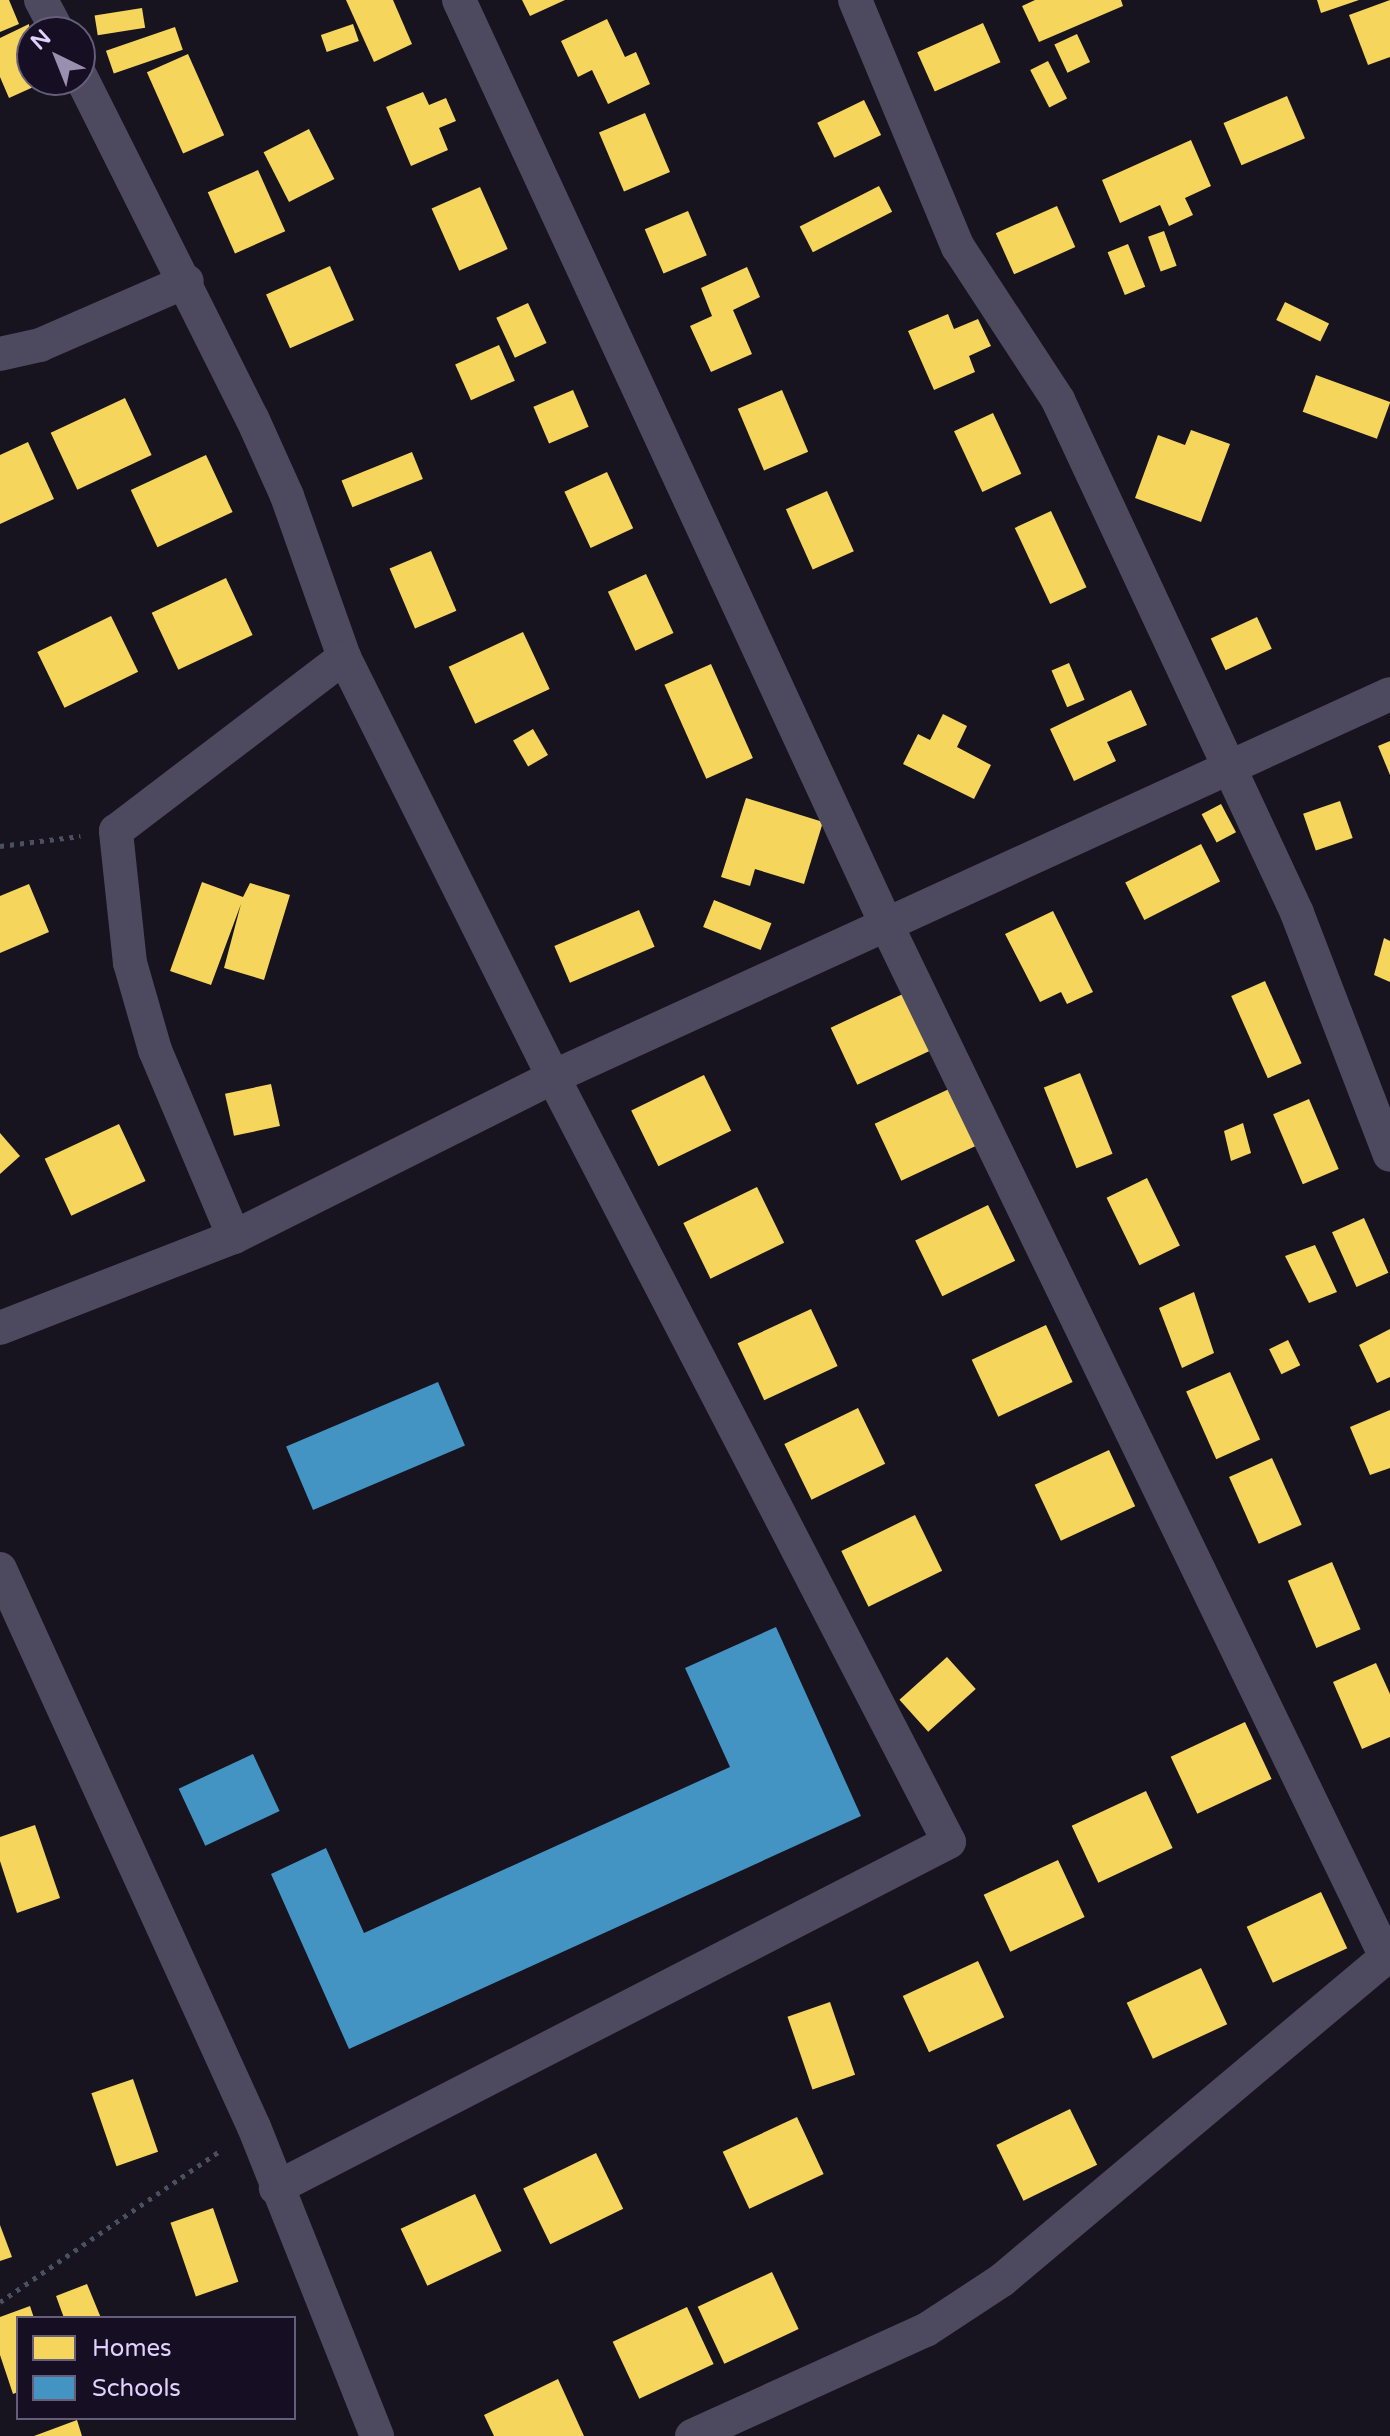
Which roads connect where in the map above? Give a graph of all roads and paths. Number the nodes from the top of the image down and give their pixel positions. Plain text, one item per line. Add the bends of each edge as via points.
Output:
1 (459, 0) edge
2 (855, 0) edge
3 (91, 96) edge
4 (187, 281) junction
5 (0, 354) edge
6 (344, 657) junction
7 (1390, 694) edge
8 (1230, 769) junction
9 (116, 831) junction
10 (0, 846) edge
11 (888, 928) junction
12 (553, 1077) junction
13 (1390, 1155) edge
14 (234, 1237) junction
15 (0, 1328) edge
16 (0, 1569) edge
17 (1388, 1956) edge
18 (254, 2127) junction
19 (276, 2188) junction
20 (0, 2302) edge
21 (377, 2436) edge
22 (692, 2436) edge

1 - 11 street
2 - 8 street via 958,247 1058,400
3 - 4 street
4 - 5 street via 40,345
4 - 6 street via 287,496
6 - 9 street
6 - 12 street
7 - 8 street
8 - 11 street
8 - 13 street via 1297,913
9 - 10 path
9 - 14 street via 130,963 155,1050
11 - 12 street
11 - 17 street
12 - 14 street
12 - 19 street via 949,1842
14 - 15 street
16 - 18 street
17 - 22 street via 1002,2280 926,2330
18 - 19 street
18 - 20 path
19 - 21 street

